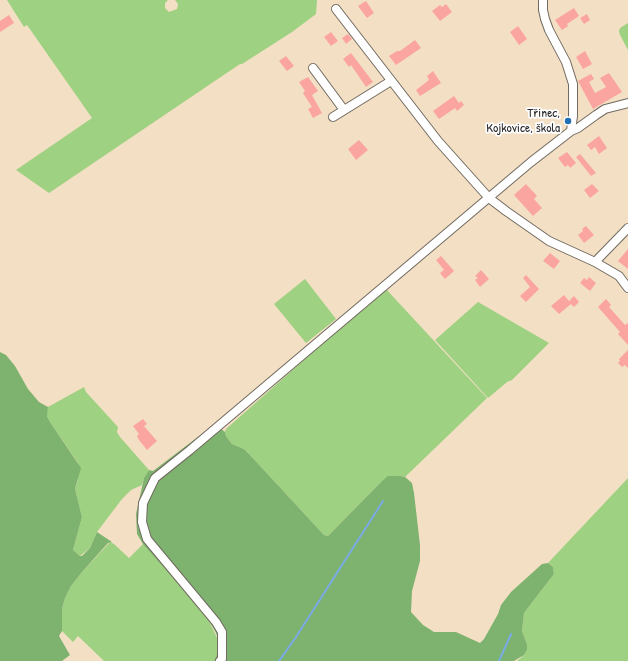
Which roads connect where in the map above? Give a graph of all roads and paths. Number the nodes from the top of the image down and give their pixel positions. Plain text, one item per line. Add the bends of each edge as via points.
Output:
1 (543, 0) edge
2 (336, 9) dead end
3 (313, 68) dead end
4 (391, 80) junction
5 (628, 103) edge
6 (344, 110) junction
7 (333, 117) dead end
8 (571, 131) junction
9 (489, 198) junction
10 (628, 228) edge
11 (595, 262) junction
12 (628, 288) edge
13 (220, 661) edge

1 - 8 street via 545,19 566,62 573,84
2 - 4 street
3 - 6 street
4 - 6 street
4 - 9 street via 438,140
5 - 8 street via 605,109
6 - 7 street
8 - 9 street
9 - 11 street via 549,241
9 - 13 street via 155,478 143,503 142,522 147,539 222,632
10 - 11 street
11 - 12 street via 620,276

